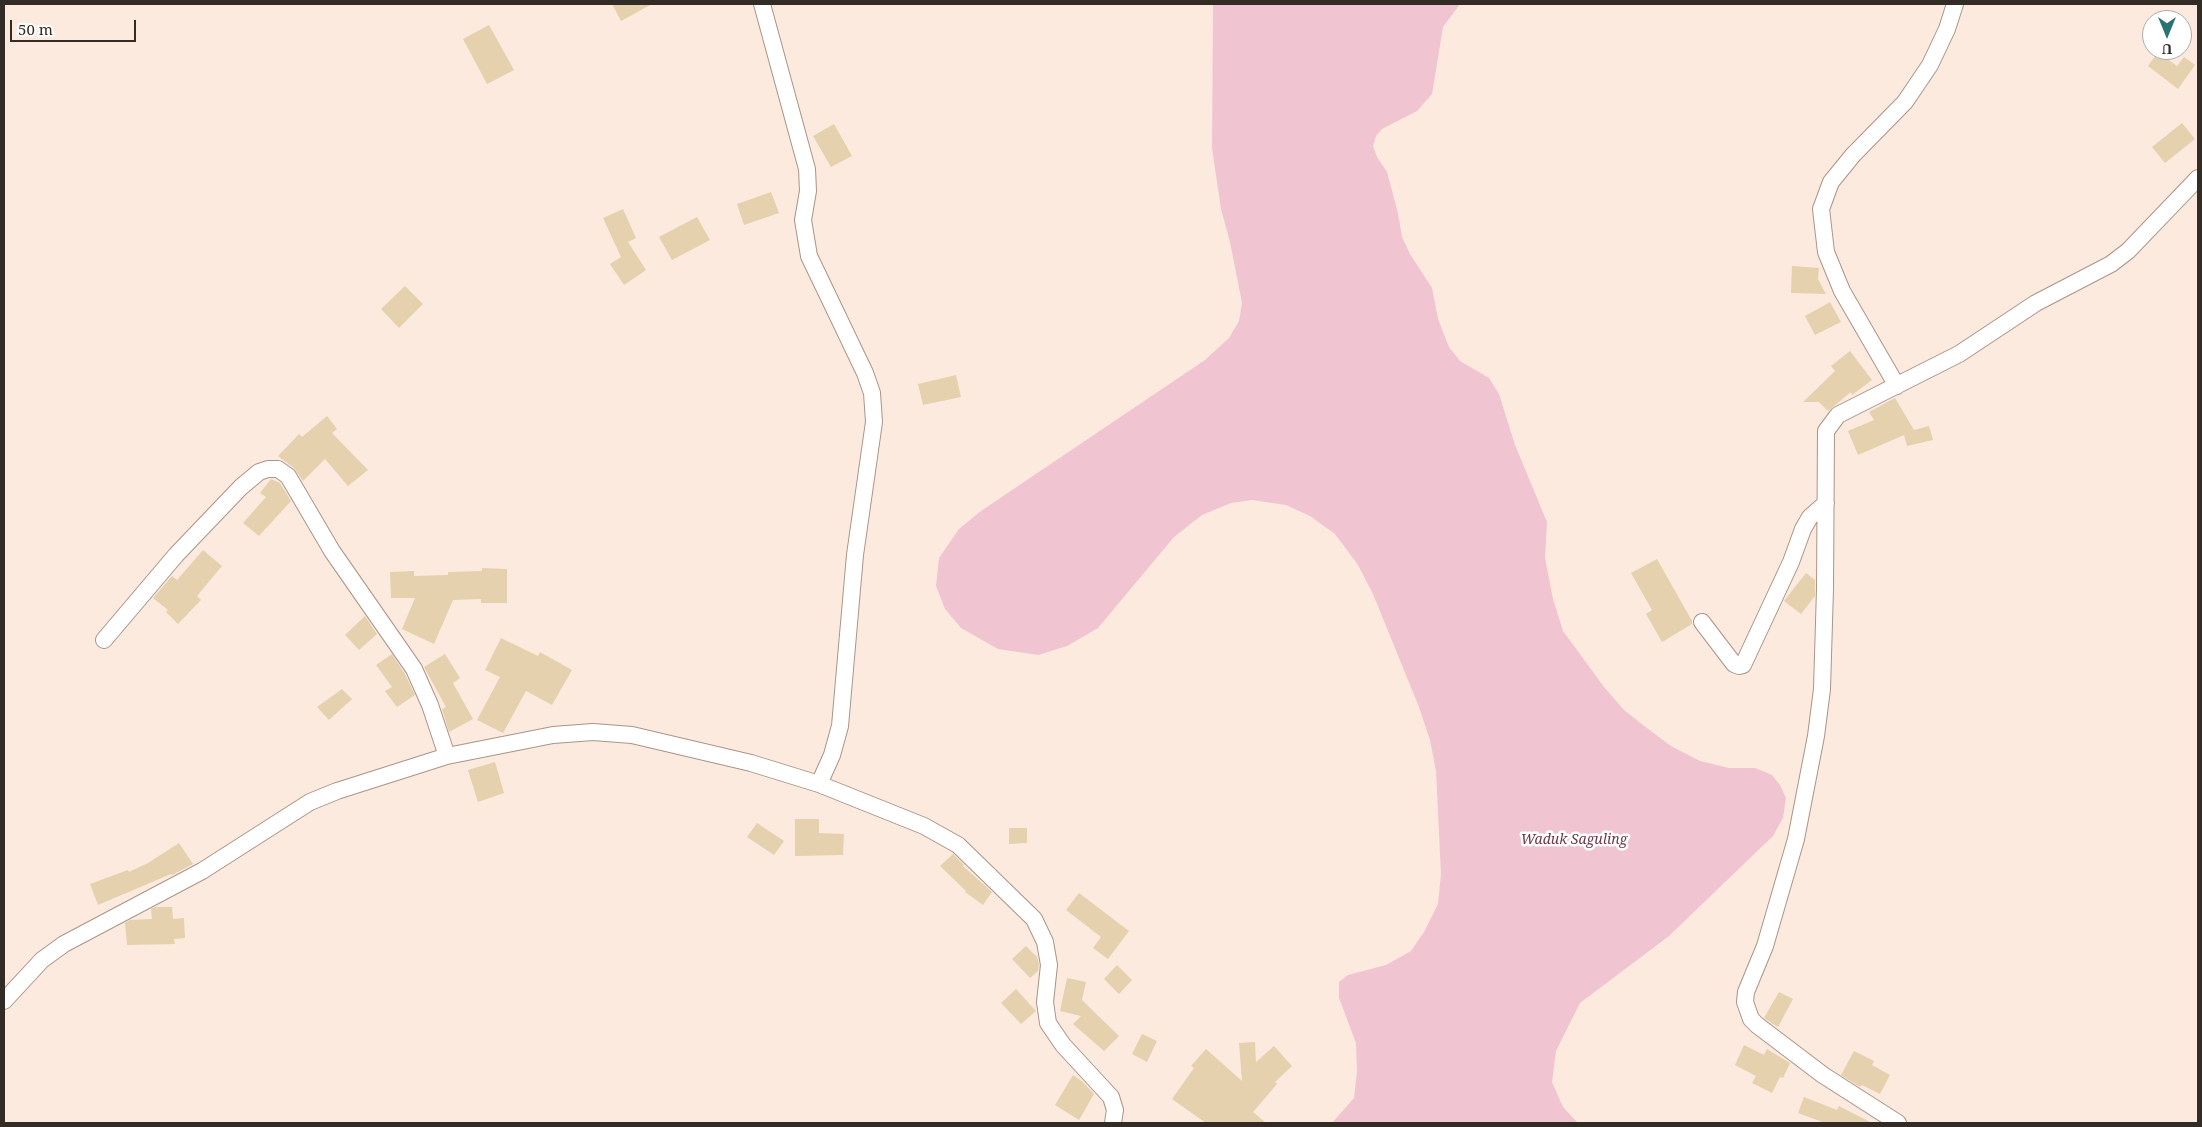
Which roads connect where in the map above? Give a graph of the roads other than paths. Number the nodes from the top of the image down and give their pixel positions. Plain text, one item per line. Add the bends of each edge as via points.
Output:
1 (762, 4) edge
2 (1955, 4) edge
3 (2198, 178) edge
4 (1897, 386) junction
5 (1826, 503) junction
6 (1702, 622) dead end
7 (104, 640) dead end
8 (447, 756) junction
9 (819, 784) junction
10 (4, 1002) edge
11 (1113, 1123) edge
12 (1898, 1123) edge

1 - 9 street via 807,169 808,191 803,220 808,256 866,373 872,393 874,422 855,555 840,726
2 - 4 street via 1930,66 1905,102 1831,182 1821,209 1826,252 1842,291
3 - 4 street via 2111,264 2036,303 1959,354
4 - 5 street via 1838,415 1830,423 1826,431
5 - 6 street via 1810,517 1803,529 1743,664 1734,664
5 - 12 street via 1822,689 1816,736 1796,839 1765,946 1746,992 1746,1002 1750,1019 1823,1075
7 - 8 street via 176,555 241,487 259,472 278,468 288,476 332,551 414,669
8 - 9 street via 553,735 622,734 750,763
8 - 10 street via 310,802 202,870 64,944 42,960
9 - 11 street via 924,826 958,845 1034,918 1045,942 1049,965 1044,1002 1048,1023 1063,1045 1111,1097 1115,1110

